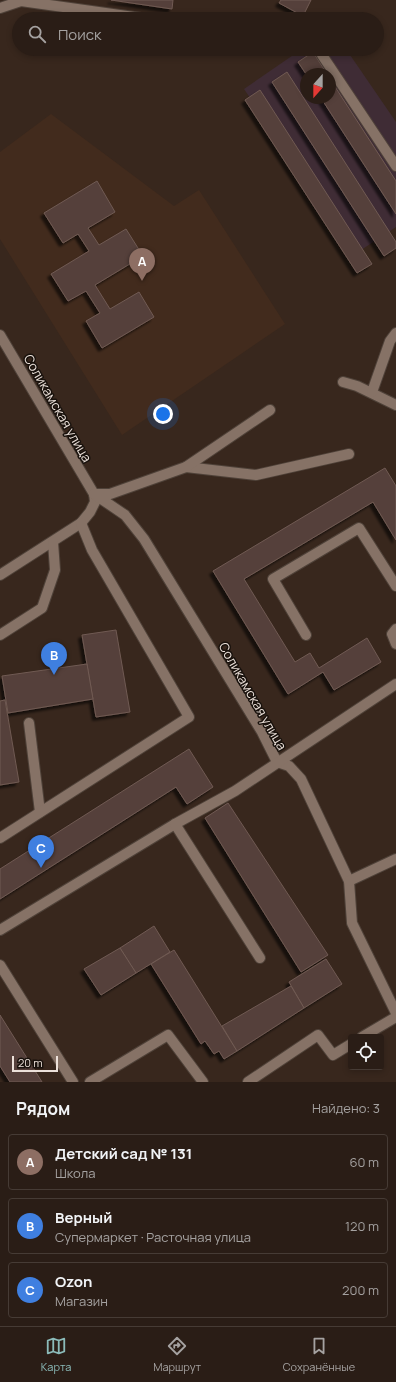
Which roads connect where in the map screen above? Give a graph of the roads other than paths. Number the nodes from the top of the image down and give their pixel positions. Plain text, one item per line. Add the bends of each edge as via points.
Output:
1 (0, 8) edge
2 (101, 12) edge
3 (323, 56) edge
4 (396, 166) edge
5 (396, 333) edge
6 (0, 334) edge
7 (5, 352) edge
8 (343, 382) dead end
9 (372, 392) junction
10 (396, 405) edge
11 (270, 410) dead end
12 (349, 454) dead end
13 (186, 467) junction
14 (94, 494) junction
15 (81, 524) junction
16 (53, 542) junction
17 (0, 575) edge
18 (396, 586) edge
19 (396, 629) edge
20 (0, 635) edge
21 (306, 635) dead end
22 (396, 644) edge
23 (396, 684) edge
24 (29, 723) dead end
25 (277, 762) junction
26 (40, 812) junction
27 (175, 824) junction
28 (0, 838) edge
29 (396, 859) edge
30 (349, 881) junction
31 (0, 930) edge
32 (260, 958) dead end
33 (0, 965) edge
34 (396, 1013) edge
35 (396, 1017) edge
36 (367, 1034) edge
37 (348, 1046) edge
38 (73, 1082) edge
39 (90, 1082) edge
40 (202, 1082) edge
41 (248, 1082) edge

1 - 2 street via 21,0
3 - 4 street
5 - 9 street via 390,341
6 - 7 street, Соликамская улица
7 - 14 street, Соликамская улица
8 - 9 street
9 - 10 street
11 - 13 street
12 - 13 street via 256,475
13 - 14 street via 110,494
14 - 15 street via 95,502
14 - 25 street, Соликамская улица via 125,515 144,539 258,725
15 - 16 street
15 - 26 street via 92,550 189,717
16 - 17 street
16 - 20 street via 55,570 42,608
18 - 21 street via 358,528 273,579
19 - 22 street via 392,634
23 - 25 street
24 - 26 street
25 - 27 street via 235,791
25 - 30 street, Соликамская улица via 289,766 301,779
26 - 28 street
27 - 31 street
27 - 32 street
29 - 30 street
30 - 34 street, Соликамская улица via 352,923
33 - 38 street
35 - 36 street
37 - 41 street via 333,1055 318,1035
39 - 40 street via 168,1035

